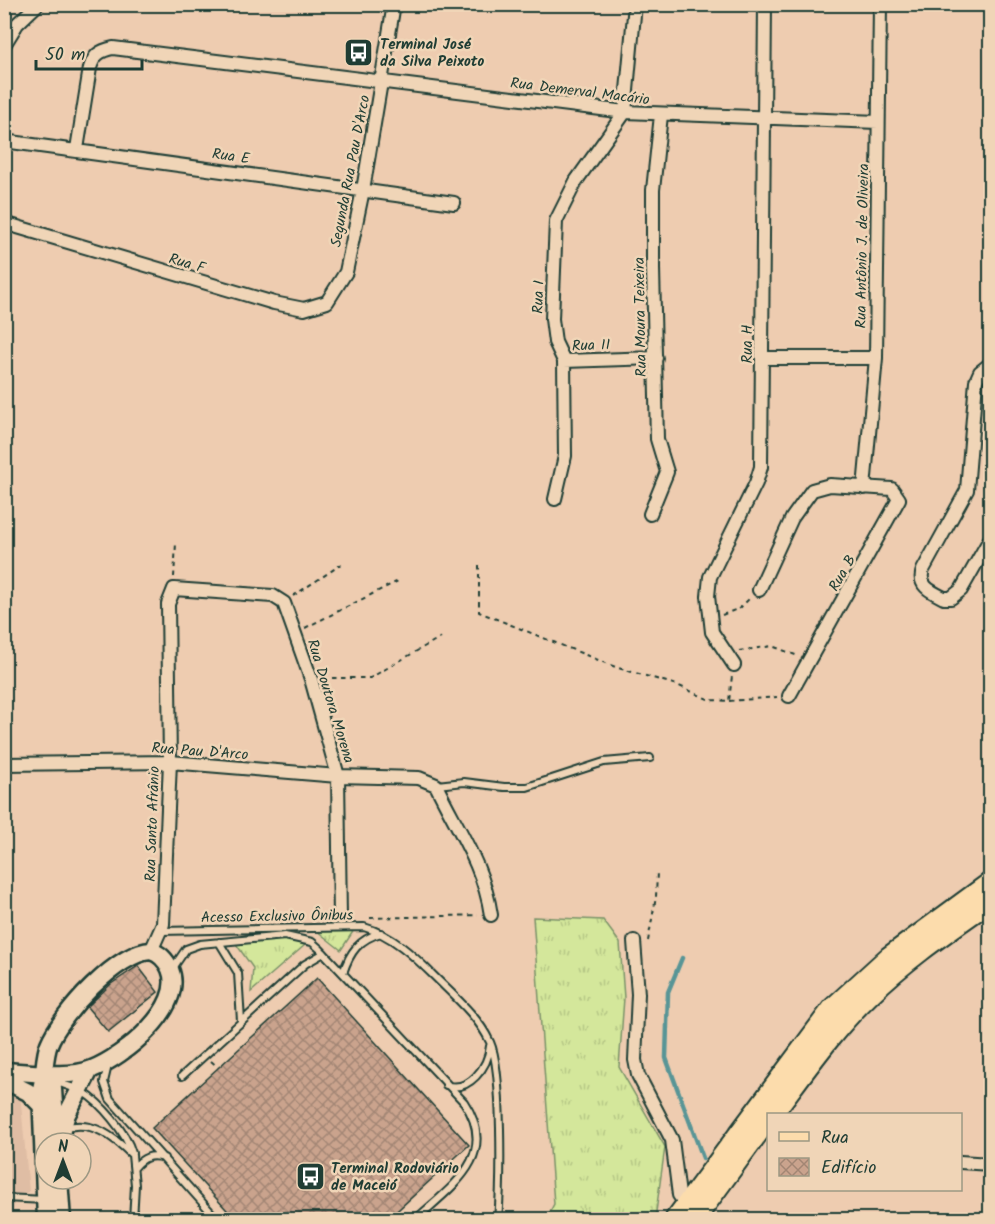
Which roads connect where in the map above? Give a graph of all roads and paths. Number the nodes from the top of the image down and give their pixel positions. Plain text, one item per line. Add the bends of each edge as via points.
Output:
1 (38, 4) edge
2 (394, 4) edge
3 (765, 4) edge
4 (880, 4) edge
5 (631, 5) edge
6 (4, 45) edge
7 (382, 81) junction
8 (625, 112) junction
9 (661, 116) junction
10 (762, 120) junction
11 (878, 123) junction
12 (4, 141) edge
13 (76, 149) junction
14 (363, 190) junction
15 (454, 203) dead end
16 (4, 223) edge
17 (346, 272) joint
18 (656, 358) junction
19 (762, 358) junction
20 (876, 358) junction
21 (564, 361) junction
22 (990, 364) edge
23 (864, 488) junction
24 (555, 499) dead end
25 (650, 514) dead end
26 (990, 539) edge
27 (176, 543) dead end
28 (345, 562) dead end
29 (479, 565) dead end
30 (400, 580) dead end
31 (174, 589) junction
32 (759, 590) joint
33 (284, 603) junction
34 (711, 619) junction
35 (294, 633) junction
36 (441, 637) dead end
37 (728, 653) junction
38 (808, 660) junction
39 (734, 665) joint
40 (311, 679) junction
41 (789, 696) joint
42 (729, 701) junction
43 (650, 758) dead end
44 (170, 762) junction
45 (4, 764) edge
46 (338, 776) junction
47 (436, 785) junction
48 (657, 872) dead end
49 (990, 884) edge
50 (990, 901) edge
51 (491, 915) dead end
52 (340, 918) dead end
53 (161, 931) junction
54 (383, 933) junction
55 (634, 941) dead end
56 (219, 942) junction
57 (151, 951) junction
58 (646, 951) dead end
59 (324, 953) junction
60 (171, 972) junction
61 (343, 973) junction
62 (241, 1021) junction
63 (490, 1041) junction
64 (109, 1060) junction
65 (52, 1067) junction
66 (90, 1070) junction
67 (4, 1071) edge
68 (182, 1077) dead end
69 (4, 1080) edge
70 (445, 1085) junction
71 (80, 1090) junction
72 (41, 1105) junction
73 (773, 1113) edge
74 (767, 1120) edge
75 (58, 1131) edge
76 (62, 1131) edge
77 (69, 1131) edge
78 (132, 1155) junction
79 (165, 1158) junction
80 (962, 1162) edge
81 (990, 1164) edge
82 (134, 1168) junction
83 (60, 1191) edge
84 (4, 1198) edge
85 (45, 1200) junction
86 (685, 1215) edge
87 (46, 1220) edge
88 (62, 1220) edge
89 (133, 1220) edge
90 (218, 1220) edge
91 (415, 1220) edge
92 (498, 1220) edge

1 - 6 street via 17,24
2 - 7 street, Segunda Rua Pau D'Arco
3 - 10 street, Rua H
4 - 11 street, Rua Antônio J. de Oliveira
5 - 8 street
7 - 8 street, Rua Demerval Macário
7 - 13 street, Rua Demerval Macário via 113,48 101,50 90,68
7 - 14 street, Segunda Rua Pau D'Arco
8 - 9 street, Rua Demerval Macário
8 - 21 street, Rua I via 576,181 556,220 552,319 555,342
9 - 10 street, Rua Demerval Macário
9 - 18 street, Rua Moura Teixeira via 653,190
10 - 11 street, Rua Demerval Macário
10 - 19 street, Rua H
11 - 20 street, Rua Antônio J. de Oliveira
12 - 13 street, Rua E
13 - 14 street, Rua E
14 - 15 street, Rua E
14 - 17 street, Segunda Rua Pau D'Arco
16 - 17 street, Rua F via 189,280 304,309 327,302
18 - 21 street, Rua II
18 - 25 street, Rua Moura Teixeira via 657,440 667,472
19 - 20 street
19 - 34 street, Rua H via 761,467 710,577
20 - 23 street, Rua Antônio J. de Oliveira
21 - 24 street, Rua I via 565,456
22 - 26 street via 976,381 967,490 923,570 921,580 927,589 948,598 961,590
23 - 32 street via 830,485 808,494 792,518
23 - 38 street, Rua B via 892,489 899,499
27 - 31 path
28 - 33 path
29 - 42 path via 479,612 618,668 677,685 710,700
30 - 35 path
31 - 33 street via 273,596
31 - 44 street, Rua Santo Afrânio via 168,604
32 - 34 path via 740,608
33 - 35 street, Rua Doutora Morena
34 - 37 street, Rua H via 712,632
35 - 40 street, Rua Doutora Morena
36 - 40 path via 370,678
37 - 38 path via 772,646
37 - 39 street, Rua H
38 - 41 street, Rua B
39 - 42 path
40 - 46 street, Rua Doutora Morena
41 - 42 path
43 - 47 lane via 604,762 527,787 464,782
44 - 45 street, Rua Pau D'Arco
44 - 46 street, Rua Pau D'Arco
44 - 53 street, Rua Santo Afrânio
46 - 47 street, Rua Pau D'Arco via 419,778
46 - 52 street, Rua Doutora Morena
47 - 51 street via 481,871
48 - 58 path
49 - 86 main road via 889,957 833,1008
50 - 73 main road via 900,966 869,995
53 - 54 lane, Acesso Exclusivo Ônibus via 349,925
53 - 57 street, Rua Santo Afrânio
54 - 61 lane via 366,938 357,946
54 - 63 lane, Acesso Exclusivo Ônibus via 449,991
55 - 86 street via 638,994 635,1060 638,1075 672,1140
56 - 59 lane, Acesso Exclusivo Ônibus via 285,936 312,942
56 - 60 lane, Acesso Exclusivo Ônibus via 186,949
56 - 62 lane, Acesso Exclusivo Ônibus via 238,973
57 - 60 street via 166,961
57 - 65 street via 129,956 68,1014 50,1041
59 - 61 lane, Acesso Exclusivo Ônibus
59 - 62 lane via 305,964
60 - 64 street via 173,983 168,1004 145,1032
61 - 70 lane, Acesso Exclusivo Ônibus
62 - 68 lane
63 - 70 lane via 488,1061 480,1073 459,1086
63 - 92 lane, Acesso Exclusivo Ônibus via 498,1078
64 - 66 street
64 - 79 lane via 104,1082 107,1093
65 - 66 street
65 - 67 street
65 - 71 lane via 56,1081
65 - 72 street via 41,1089
65 - 75 street
66 - 71 street
69 - 72 street via 28,1092
70 - 91 lane, Acesso Exclusivo Ônibus via 473,1116 477,1132 474,1158 469,1168
71 - 76 street
71 - 78 lane via 95,1101 126,1138
72 - 85 street
74 - 86 main road
77 - 78 lane via 75,1126 94,1128 108,1134
78 - 82 lane
79 - 82 lane via 145,1158
79 - 90 lane
80 - 81 street
82 - 89 lane
83 - 88 street
84 - 85 lane
85 - 87 street

